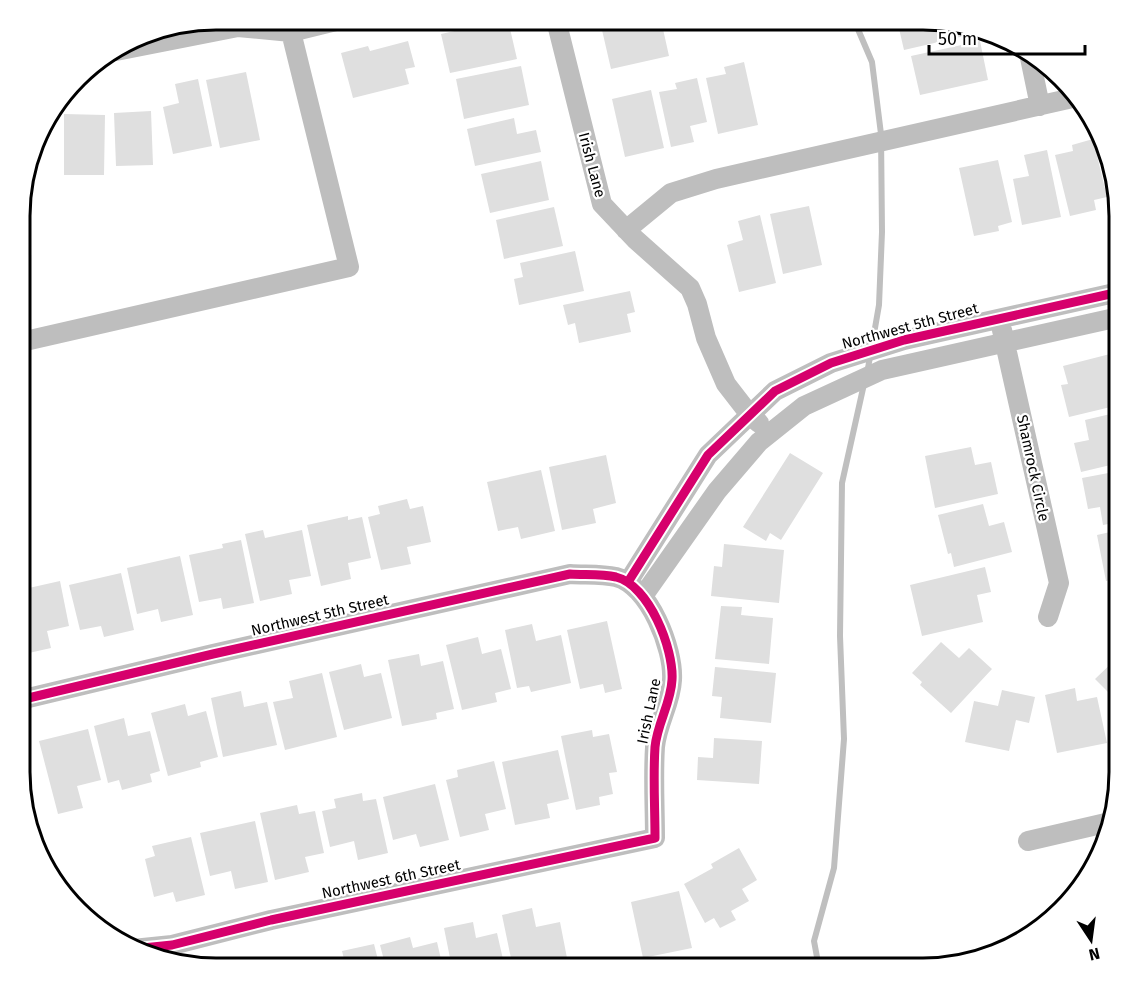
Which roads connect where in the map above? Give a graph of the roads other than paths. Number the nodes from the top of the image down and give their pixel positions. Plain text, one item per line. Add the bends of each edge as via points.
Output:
1 (223, 30) edge
2 (270, 30) edge
3 (299, 30) edge
4 (559, 30) edge
5 (291, 32) junction
6 (141, 46) edge
7 (1031, 64) edge
8 (1068, 100) edge
9 (1040, 106) junction
10 (626, 230) junction
11 (1109, 294) edge
12 (998, 319) junction
13 (1109, 319) edge
14 (30, 340) edge
15 (1005, 342) junction
16 (750, 415) junction
17 (771, 433) junction
18 (628, 582) junction
19 (643, 596) junction
20 (1048, 617) dead end
21 (30, 698) edge
22 (1101, 824) edge
23 (655, 838) joint
24 (1028, 841) dead end
25 (152, 947) edge

1 - 6 street
2 - 5 street
3 - 5 street
4 - 10 street, Irish Lane via 603,204
5 - 14 street via 349,267
7 - 9 street
8 - 9 street
9 - 10 street via 716,179 671,193
10 - 16 street, Irish Lane via 690,288 726,384
11 - 12 street, Northwest 5th Street
12 - 15 street, Shamrock Circle
12 - 16 street, Northwest 5th Street via 904,340 831,363 776,391
13 - 15 street
15 - 17 street via 882,370 804,406
15 - 20 street, Shamrock Circle via 1059,583
16 - 17 street, Irish Lane
16 - 18 street, Northwest 5th Street via 708,455
17 - 19 street via 717,491
18 - 19 street
18 - 21 street, Northwest 5th Street via 616,577 570,574
19 - 23 street, Irish Lane via 665,640 672,679 656,745
22 - 24 street
23 - 25 street, Northwest 6th Street

